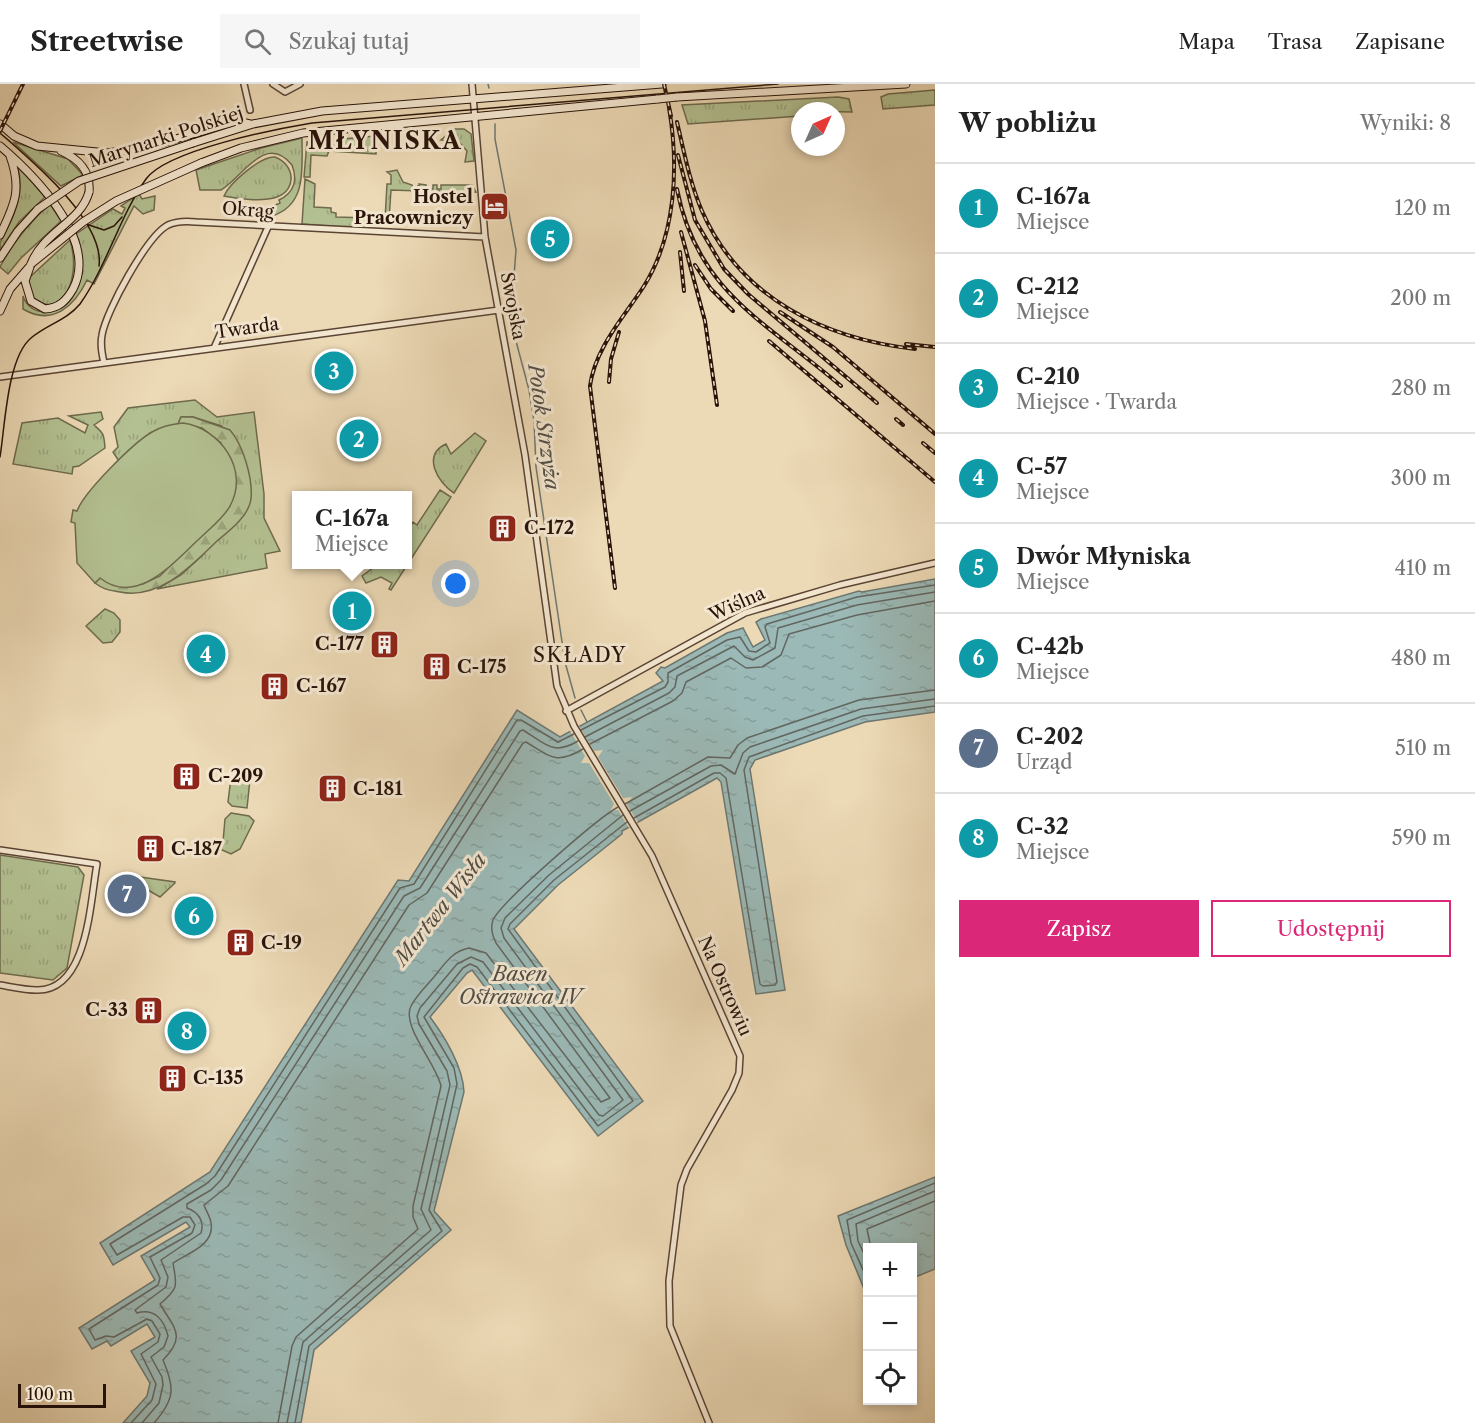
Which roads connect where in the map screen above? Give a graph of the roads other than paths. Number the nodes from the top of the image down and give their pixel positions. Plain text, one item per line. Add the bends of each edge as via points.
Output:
1 (244, 84) edge
2 (273, 84) edge
3 (300, 84) edge
4 (472, 84) edge
5 (662, 84) edge
6 (906, 84) edge
7 (655, 85) edge
8 (850, 87) edge
9 (473, 98) junction
10 (250, 110) dead end
11 (474, 118) junction
12 (0, 124) edge
13 (253, 124) junction
14 (0, 146) edge
15 (59, 150) junction
16 (9, 153) junction
17 (268, 227) junction
18 (0, 235) edge
19 (485, 237) junction
20 (0, 258) edge
21 (32, 264) junction
22 (0, 310) edge
23 (499, 310) junction
24 (214, 348) junction
25 (104, 363) junction
26 (0, 378) edge
27 (935, 562) edge
28 (566, 711) junction
29 (0, 850) edge
30 (0, 985) edge
31 (710, 1423) edge

1 - 10 street
2 - 3 street via 285,92
4 - 9 street, Swojska
5 - 7 main road, Marynarki Polskiej
6 - 8 main road, Marynarki Polskiej
7 - 9 main road, Marynarki Polskiej
8 - 11 main road, Marynarki Polskiej, bridge via 658,99
9 - 11 street, Swojska
9 - 13 main road, Marynarki Polskiej via 322,111
11 - 19 street, Swojska
11 - 21 main road, Marynarki Polskiej, bridge via 303,133 241,148 116,201
12 - 15 main road via 24,141
13 - 15 main road via 237,121 145,148 107,153
13 - 20 main road, Marynarki Polskiej, bridge via 95,175 63,190 31,216
14 - 16 main road
15 - 21 main road, bridge via 84,168 89,192 81,208 37,248
16 - 18 main road via 17,188
16 - 21 main road via 54,203 74,239 78,252 75,284 59,306 45,309 27,295 25,281
17 - 19 street, Okrąg
17 - 24 street
17 - 25 street, Okrąg via 188,222 172,224 151,240 106,323 101,340
19 - 23 street, Swojska
21 - 22 main road, Marynarki Polskiej via 10,289
23 - 24 street, Twarda
23 - 28 street, Swojska via 525,455 555,677
24 - 25 street, Twarda
25 - 26 street, Twarda
27 - 28 street, Wiślna via 745,613
28 - 31 street, Na Ostrowiu via 658,870 740,1056 732,1090 681,1185 669,1281 670,1326
29 - 30 street via 97,864 80,956 69,976 38,991

